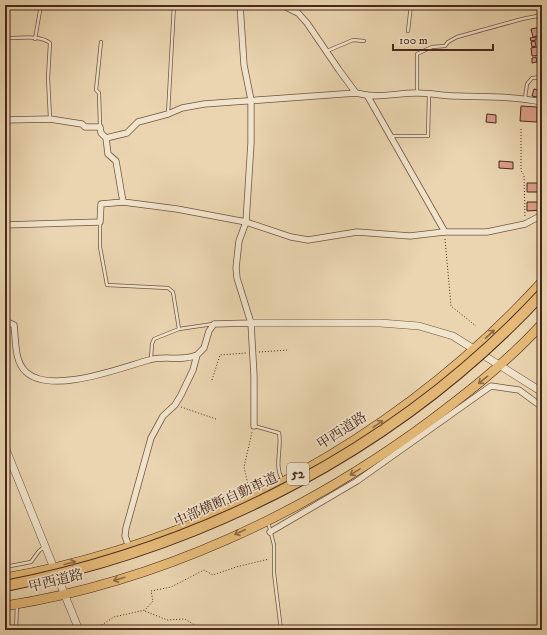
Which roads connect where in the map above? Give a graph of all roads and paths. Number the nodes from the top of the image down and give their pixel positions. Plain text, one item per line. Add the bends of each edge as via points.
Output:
1 (41, 5) edge
2 (174, 5) edge
3 (240, 5) edge
4 (282, 5) edge
5 (411, 5) edge
6 (542, 15) edge
7 (408, 31) dead end
8 (5, 38) edge
9 (35, 39) junction
10 (364, 41) dead end
11 (101, 42) dead end
12 (326, 51) junction
13 (542, 77) edge
14 (356, 92) junction
15 (417, 93) junction
16 (429, 94) junction
17 (367, 95) junction
18 (525, 98) junction
19 (251, 100) junction
20 (542, 102) edge
21 (168, 114) junction
22 (50, 119) junction
23 (5, 120) edge
24 (100, 127) junction
25 (521, 129) dead end
26 (390, 136) junction
27 (106, 138) junction
28 (123, 202) junction
29 (542, 215) edge
30 (100, 222) junction
31 (246, 222) junction
32 (525, 224) junction
33 (5, 225) edge
34 (445, 232) junction
35 (542, 282) edge
36 (542, 294) edge
37 (5, 321) edge
38 (251, 323) junction
39 (214, 324) junction
40 (542, 324) edge
41 (476, 326) dead end
42 (179, 329) junction
43 (474, 349) junction
44 (289, 350) dead end
45 (252, 352) junction
46 (197, 355) junction
47 (151, 359) junction
48 (500, 366) junction
49 (212, 380) dead end
50 (542, 392) edge
51 (175, 405) junction
52 (542, 407) edge
53 (216, 419) dead end
54 (254, 426) junction
55 (5, 447) edge
56 (283, 482) junction
57 (254, 497) junction
58 (267, 520) junction
59 (270, 532) junction
60 (45, 546) junction
61 (129, 547) junction
62 (274, 558) junction
63 (5, 567) edge
64 (54, 568) junction
65 (5, 578) edge
66 (5, 586) edge
67 (64, 594) junction
68 (17, 604) junction
69 (5, 606) edge
70 (145, 610) junction
71 (16, 630) edge
72 (79, 630) edge
73 (94, 630) edge
74 (203, 630) edge
75 (281, 630) edge

1 - 9 lane
2 - 21 lane
3 - 19 street via 244,65
4 - 12 street via 298,13 308,23
5 - 7 lane
6 - 15 lane via 457,37 445,46 432,47 417,54
8 - 9 lane
9 - 22 lane via 50,43
10 - 12 lane via 353,40
11 - 24 lane via 96,90 99,93
12 - 14 street
13 - 18 lane via 532,78 527,84
14 - 17 street
14 - 19 street
15 - 16 street
15 - 17 street via 381,97
16 - 18 street
16 - 26 lane via 428,136
17 - 26 street
18 - 20 street
19 - 21 street via 204,104 182,108
19 - 31 street
21 - 27 street via 138,122 127,133
22 - 23 street
22 - 24 street via 82,124 86,127
24 - 27 street
25 - 32 path
26 - 34 street
27 - 28 street via 108,154 116,161
28 - 30 street via 101,204
28 - 31 street
29 - 32 street
30 - 33 street
30 - 42 lane via 100,247 107,285 168,288 173,292
31 - 34 street via 308,240 357,232 410,236
31 - 38 street via 239,241 236,268
32 - 34 street via 487,232
34 - 41 path via 452,306
43 -> 35 highway, 甲西道路 / 52
36 - 66 highway, 中部横断自動車道, bridge via 465,368 404,416 287,489 206,526 134,554
37 - 47 street via 14,325 17,356 25,372 41,379 54,382 73,379 125,368
38 - 39 street
38 - 43 street via 400,323 436,330 453,336
38 - 45 street
39 - 42 lane
39 - 46 street via 204,348
40 - 48 highway, 甲西道路 / 52
42 - 47 lane via 154,339
43 - 48 street
56 -> 43 highway, 甲西道路 / 52 via 321,461 392,415
44 - 45 path
45 - 49 path via 220,355
45 - 54 street
46 - 47 street via 181,360
46 - 51 street via 193,370
48 - 50 street
48 -> 58 highway, 甲西道路 / 52 via 407,438 358,471
51 - 53 path
51 - 61 street via 163,416 148,446 126,528
52 - 59 street via 519,390 491,386 357,481
54 - 56 lane via 279,433 278,471
54 - 57 path via 244,467 247,485
55 - 60 street
56 - 57 highway, 甲西道路 / 52
57 - 61 highway, 甲西道路 / 52 via 198,522
58 - 59 lane
58 -> 67 highway, 甲西道路 / 52 via 214,545 161,565
59 - 62 lane
60 - 63 lane via 31,562
60 - 64 street
64 -> 61 highway, 甲西道路 / 52
62 - 70 path via 213,575 204,570 171,587 151,591 153,601
62 - 75 lane
64 - 65 highway, 甲西道路 / 52
64 - 67 street
67 - 68 highway, 甲西道路 / 52
67 - 72 street
68 - 69 highway, 甲西道路 / 52
68 - 71 lane
70 - 73 path via 114,617
70 - 74 path via 167,620 185,619

